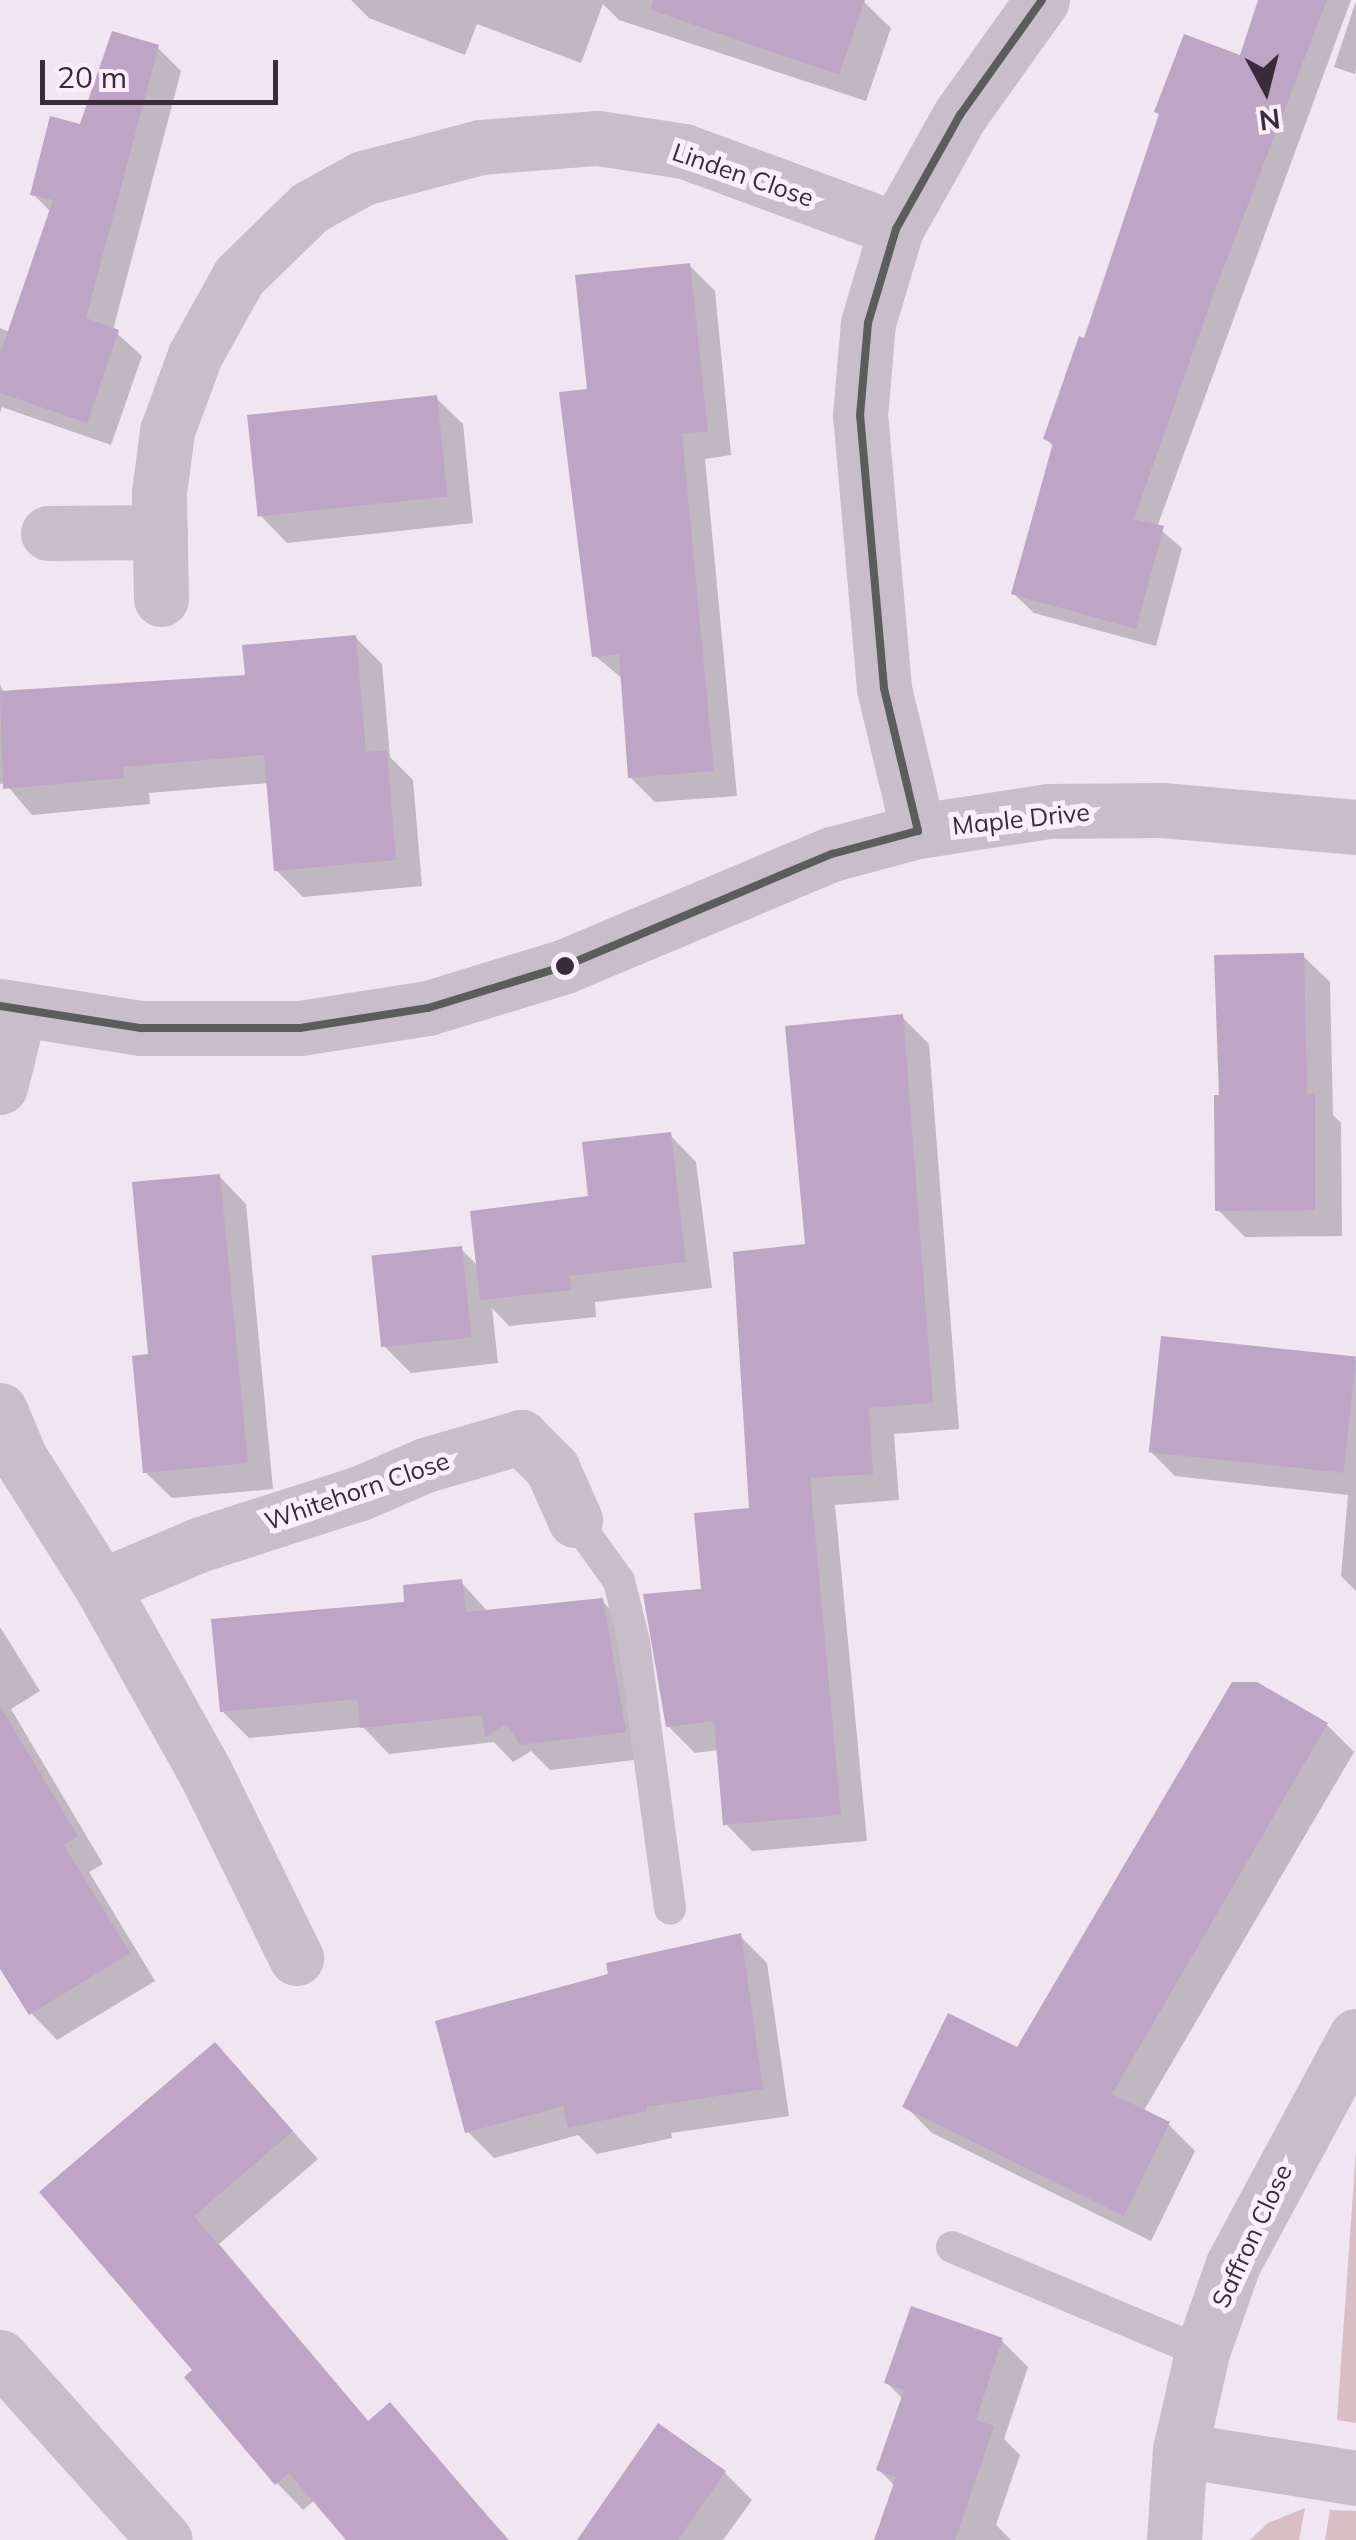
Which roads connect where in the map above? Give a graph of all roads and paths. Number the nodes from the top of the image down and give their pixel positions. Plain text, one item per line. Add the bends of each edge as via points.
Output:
1 (1042, 0) edge
2 (896, 229) junction
3 (160, 532) junction
4 (48, 534) dead end
5 (162, 598) dead end
6 (1356, 827) edge
7 (918, 830) junction
8 (9, 1008) edge
9 (0, 1087) edge
10 (7, 1447) edge
11 (575, 1520) joint
12 (101, 1586) junction
13 (670, 1910) dead end
14 (296, 1958) dead end
15 (1356, 2036) edge
16 (952, 2247) dead end
17 (1202, 2352) junction
18 (0, 2357) edge
19 (1180, 2450) junction
20 (1356, 2478) edge
21 (165, 2540) edge
22 (1174, 2540) edge

1 - 2 street via 960,115
2 - 3 street, Linden Close via 684,150 598,138 480,148 363,178 310,207 240,276 195,355 167,431
2 - 7 street via 868,323 860,416 884,688
3 - 4 street
3 - 5 street, Linden Close
6 - 7 street, Maple Drive via 1162,810 1049,810
7 - 8 street, Maple Drive via 832,854 565,966 428,1008 300,1028 141,1028
8 - 9 street
10 - 12 street
11 - 12 street, Whitehorn Close via 552,1468 521,1437 201,1544
11 - 13 lane via 619,1582 634,1642
12 - 14 street via 206,1774
15 - 17 street, Saffron Close via 1233,2264
16 - 17 lane
17 - 19 street, Saffron Close
18 - 21 street
19 - 20 street
19 - 22 street, Saffron Close

